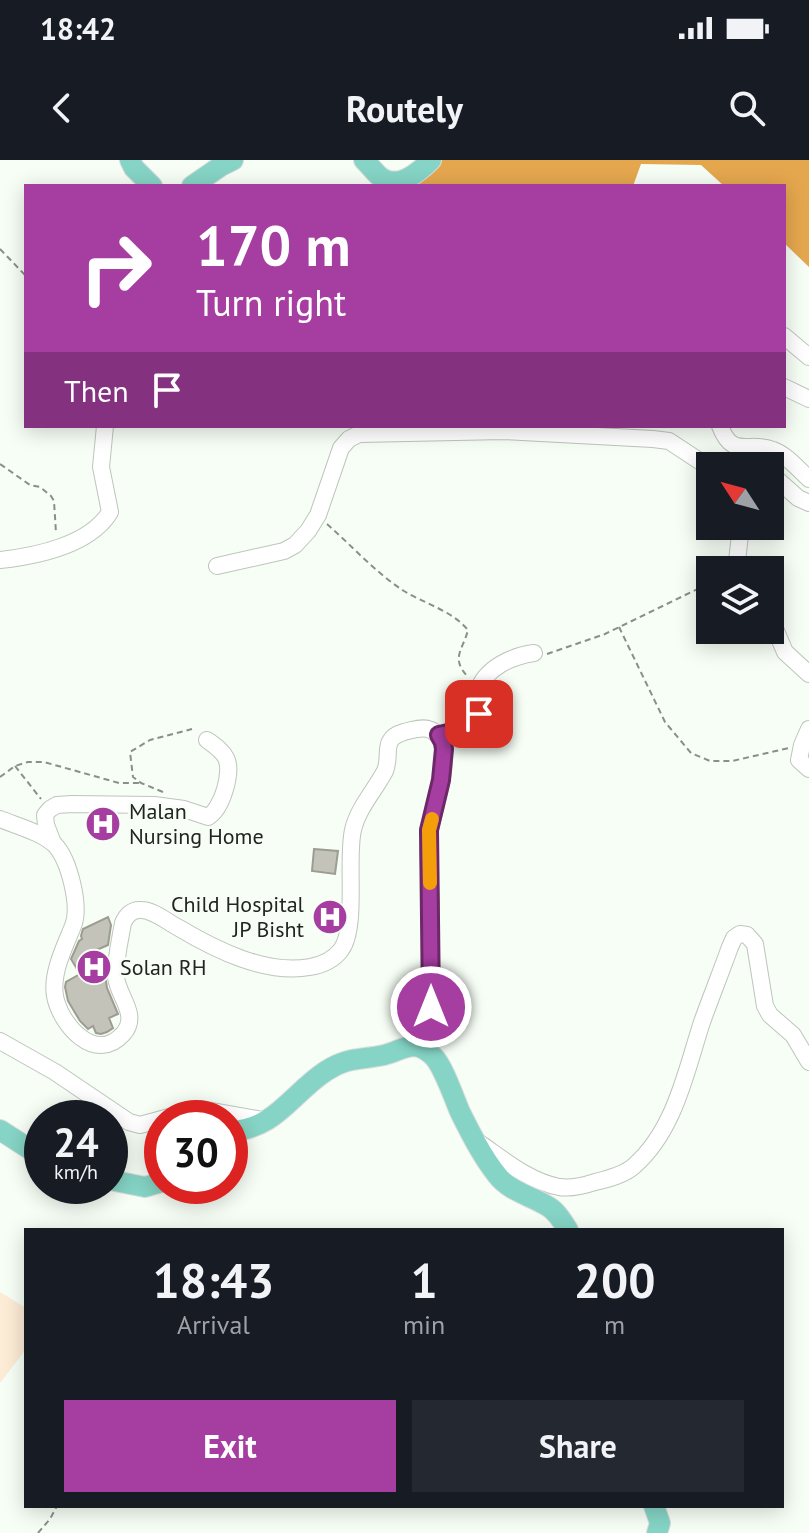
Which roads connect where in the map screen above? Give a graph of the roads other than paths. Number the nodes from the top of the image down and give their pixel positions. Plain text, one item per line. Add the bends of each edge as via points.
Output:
1 (130, 160) edge
2 (233, 160) edge
3 (364, 160) edge
4 (431, 160) edge
5 (150, 184) edge
6 (195, 184) edge
7 (786, 338) edge
8 (809, 357) edge
9 (786, 388) edge
10 (809, 399) edge
11 (105, 428) edge
12 (721, 428) edge
13 (457, 429) edge
14 (373, 430) edge
15 (696, 458) edge
16 (809, 479) edge
17 (784, 486) edge
18 (809, 503) edge
19 (0, 560) edge
20 (217, 566) dead end
21 (782, 644) edge
22 (534, 653) road end
23 (809, 674) edge
24 (809, 729) edge
25 (439, 735) junction
26 (207, 740) dead end
27 (809, 769) edge
28 (0, 819) edge
29 (53, 843) junction
30 (0, 1041) edge
31 (430, 1054) junction
32 (809, 1062) edge
33 (248, 1117) edge
34 (268, 1121) junction
35 (144, 1124) edge
36 (248, 1129) edge
37 (0, 1130) edge
38 (473, 1139) junction
39 (24, 1145) edge
40 (567, 1228) edge
41 (655, 1508) edge
42 (657, 1533) edge

1 - 5 main road
2 - 6 main road
3 - 4 main road via 385,180 394,181 416,175
7 - 8 street
9 - 10 street
11 - 19 street via 101,467 110,512 105,520 57,548
12 - 16 street via 730,444 779,452
13 - 14 street
13 - 15 street via 653,439 669,441
14 - 20 street via 341,448 318,515 295,545
17 - 18 street
21 - 23 street
22 - 25 street via 493,669 477,692 475,722
24 - 27 street via 799,760
25 - 29 street via 414,729 391,739 387,767 354,826 348,934 342,949 320,965 296,970 268,966 142,909 133,911 123,923 116,974 129,1025 105,1045 82,1039 58,1008 57,972 77,906
25 - 31 street via 444,749 441,780 429,830
26 - 29 street via 225,756 229,768 219,807 208,817 154,805 57,805 45,815
28 - 29 street
30 - 35 street via 129,1122
31 - 34 main road via 407,1046 351,1059 324,1072
31 - 38 main road
32 - 38 street via 793,1035 765,1006 755,944 740,934 730,947 678,1098 665,1126 633,1168 561,1188 523,1173
33 - 34 street
34 - 36 main road
37 - 39 main road
38 - 40 main road via 499,1179 549,1207
41 - 42 main road

